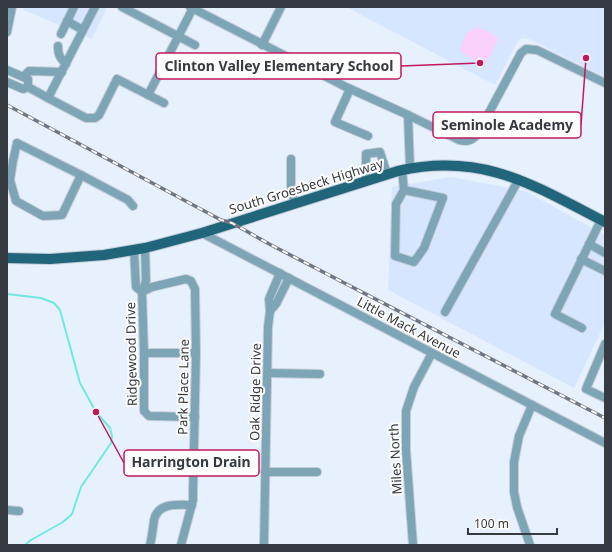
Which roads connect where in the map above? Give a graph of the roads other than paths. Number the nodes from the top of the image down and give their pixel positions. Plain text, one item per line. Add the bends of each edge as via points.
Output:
1 (12, 7) edge
2 (74, 7) edge
3 (95, 7) edge
4 (122, 7) edge
5 (281, 7) edge
6 (191, 8) edge
7 (67, 21) junction
8 (83, 30) junction
9 (7, 32) edge
10 (61, 34) dead end
11 (178, 36) junction
12 (195, 45) dead end
13 (262, 45) junction
14 (58, 46) dead end
15 (66, 64) junction
16 (7, 70) edge
17 (62, 72) junction
18 (23, 77) junction
19 (7, 82) edge
20 (605, 83) edge
21 (28, 87) junction
22 (350, 89) junction
23 (148, 95) junction
24 (48, 98) junction
25 (164, 103) dead end
26 (408, 115) junction
27 (368, 136) dead end
28 (291, 159) dead end
29 (10, 160) edge
30 (406, 169) junction
31 (386, 174) junction
32 (81, 175) junction
33 (519, 179) junction
34 (366, 180) junction
35 (404, 190) junction
36 (294, 203) junction
37 (134, 206) dead end
38 (603, 221) edge
39 (202, 233) junction
40 (589, 244) junction
41 (145, 248) junction
42 (134, 250) junction
43 (605, 253) edge
44 (7, 258) edge
45 (581, 259) junction
46 (605, 271) edge
47 (280, 273) junction
48 (289, 278) junction
49 (142, 292) junction
50 (270, 311) junction
51 (445, 312) dead end
52 (582, 328) dead end
53 (605, 344) edge
54 (144, 352) junction
55 (196, 353) junction
56 (432, 353) junction
57 (603, 353) edge
58 (267, 373) junction
59 (320, 374) dead end
60 (605, 398) edge
61 (532, 405) junction
62 (195, 417) junction
63 (605, 443) edge
64 (265, 472) junction
65 (316, 472) dead end
66 (192, 505) junction
67 (7, 510) edge
68 (19, 511) dead end
69 (150, 545) edge
70 (181, 545) edge
71 (264, 545) edge
72 (413, 545) edge
73 (530, 545) edge

1 - 9 street
2 - 7 street
3 - 8 street
4 - 11 street
5 - 13 street
6 - 11 street
6 - 13 street
7 - 8 street
7 - 10 street
8 - 15 street
11 - 12 street
11 - 23 street
13 - 22 street
14 - 15 street via 60,58
15 - 17 street
16 - 18 street
17 - 18 street via 29,71
17 - 24 street
18 - 21 street via 28,79
19 - 21 street via 23,89
20 - 26 street via 538,50 526,49 521,53 474,139 468,142 459,140
21 - 24 street
22 - 26 street
22 - 27 street via 335,122
23 - 24 street via 117,79 99,115 90,119
23 - 25 street
26 - 30 street
28 - 36 street
29 - 32 street via 17,143
29 - 32 street via 10,180 16,201 43,216 62,215
30 - 31 main road, South Groesbeck Highway
30 - 33 main road, South Groesbeck Highway via 443,166 476,168
30 - 35 street
31 - 34 main road, South Groesbeck Highway
31 - 34 street via 380,152 366,154
32 - 37 street via 128,200
33 - 38 main road, South Groesbeck Highway
33 - 51 street
34 - 36 main road, South Groesbeck Highway
35 - 35 street via 443,198 424,248 414,262 395,256 396,204
36 - 39 main road, South Groesbeck Highway
38 - 40 street
39 - 41 main road, South Groesbeck Highway
39 - 47 street, Little Mack Avenue
40 - 43 street
40 - 45 street
41 - 42 main road, South Groesbeck Highway
41 - 49 street, Ridgewood Drive via 146,281
42 - 44 main road, South Groesbeck Highway via 50,259
42 - 49 street, Ridgewood Drive via 136,287
45 - 46 street
45 - 52 street via 555,314
47 - 48 street, Little Mack Avenue
47 - 50 street, Oak Ridge Drive via 269,299
48 - 50 street
48 - 56 street, Little Mack Avenue
49 - 54 street, Ridgewood Drive
49 - 55 street, Park Place Lane via 186,279 193,284
50 - 58 street, Oak Ridge Drive
53 - 57 street
54 - 55 street
54 - 62 street, Ridgewood Drive via 146,414
55 - 62 street, Park Place Lane
56 - 61 street, Little Mack Avenue
56 - 72 street, Miles North via 414,387 406,411 406,450
57 - 60 street via 586,389
58 - 59 street
58 - 64 street, Oak Ridge Drive
61 - 63 street, Little Mack Avenue
61 - 73 street via 518,440 514,469 516,507
62 - 66 street, Park Place Lane
64 - 65 street
64 - 71 street, Oak Ridge Drive
66 - 69 street via 167,506 160,510 154,519
66 - 70 street, Park Place Lane
67 - 68 street

